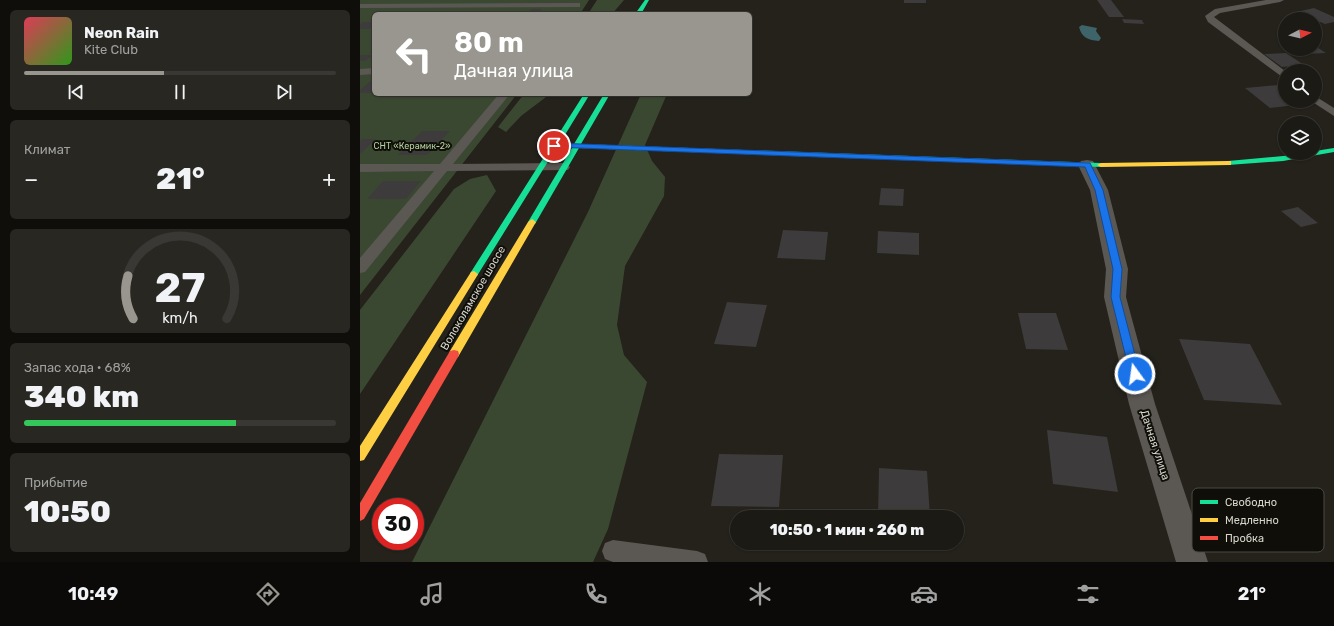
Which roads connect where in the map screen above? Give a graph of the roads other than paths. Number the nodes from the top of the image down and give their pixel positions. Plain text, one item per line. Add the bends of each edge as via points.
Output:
1 (647, 0) edge
2 (1280, 0) edge
3 (578, 2) edge
4 (360, 6) edge
5 (570, 12) edge
6 (639, 12) edge
7 (1278, 71) edge
8 (360, 72) edge
9 (372, 72) edge
10 (503, 96) edge
11 (586, 96) edge
12 (606, 96) edge
13 (1322, 104) edge
14 (1334, 113) edge
15 (554, 146) junction
16 (576, 146) junction
17 (1334, 150) edge
18 (1088, 165) junction
19 (564, 166) junction
20 (445, 167) junction
21 (541, 167) junction
22 (360, 168) edge
23 (360, 268) edge
24 (360, 456) edge
25 (360, 515) edge
26 (613, 551) dead end
27 (696, 562) edge
28 (1192, 562) edge

1 - 6 main road
2 - 7 lane via 1218,11 1209,16
3 - 4 lane
3 - 5 lane
8 - 9 lane
10 - 20 lane
11 - 15 main road, Волоколамское шоссе
12 - 16 main road, Волоколамское шоссе
13 - 14 lane
15 - 16 main road
15 - 21 main road, Волоколамское шоссе
16 - 18 main road
16 - 19 main road, Волоколамское шоссе
17 - 18 main road via 1245,163
18 - 28 street, Дачная улица via 1099,190 1117,269 1116,297 1142,404
19 - 21 lane
19 - 25 main road, Волоколамское шоссе
20 - 21 lane
20 - 22 lane
20 - 23 lane
21 - 24 main road, Волоколамское шоссе
26 - 27 lane

